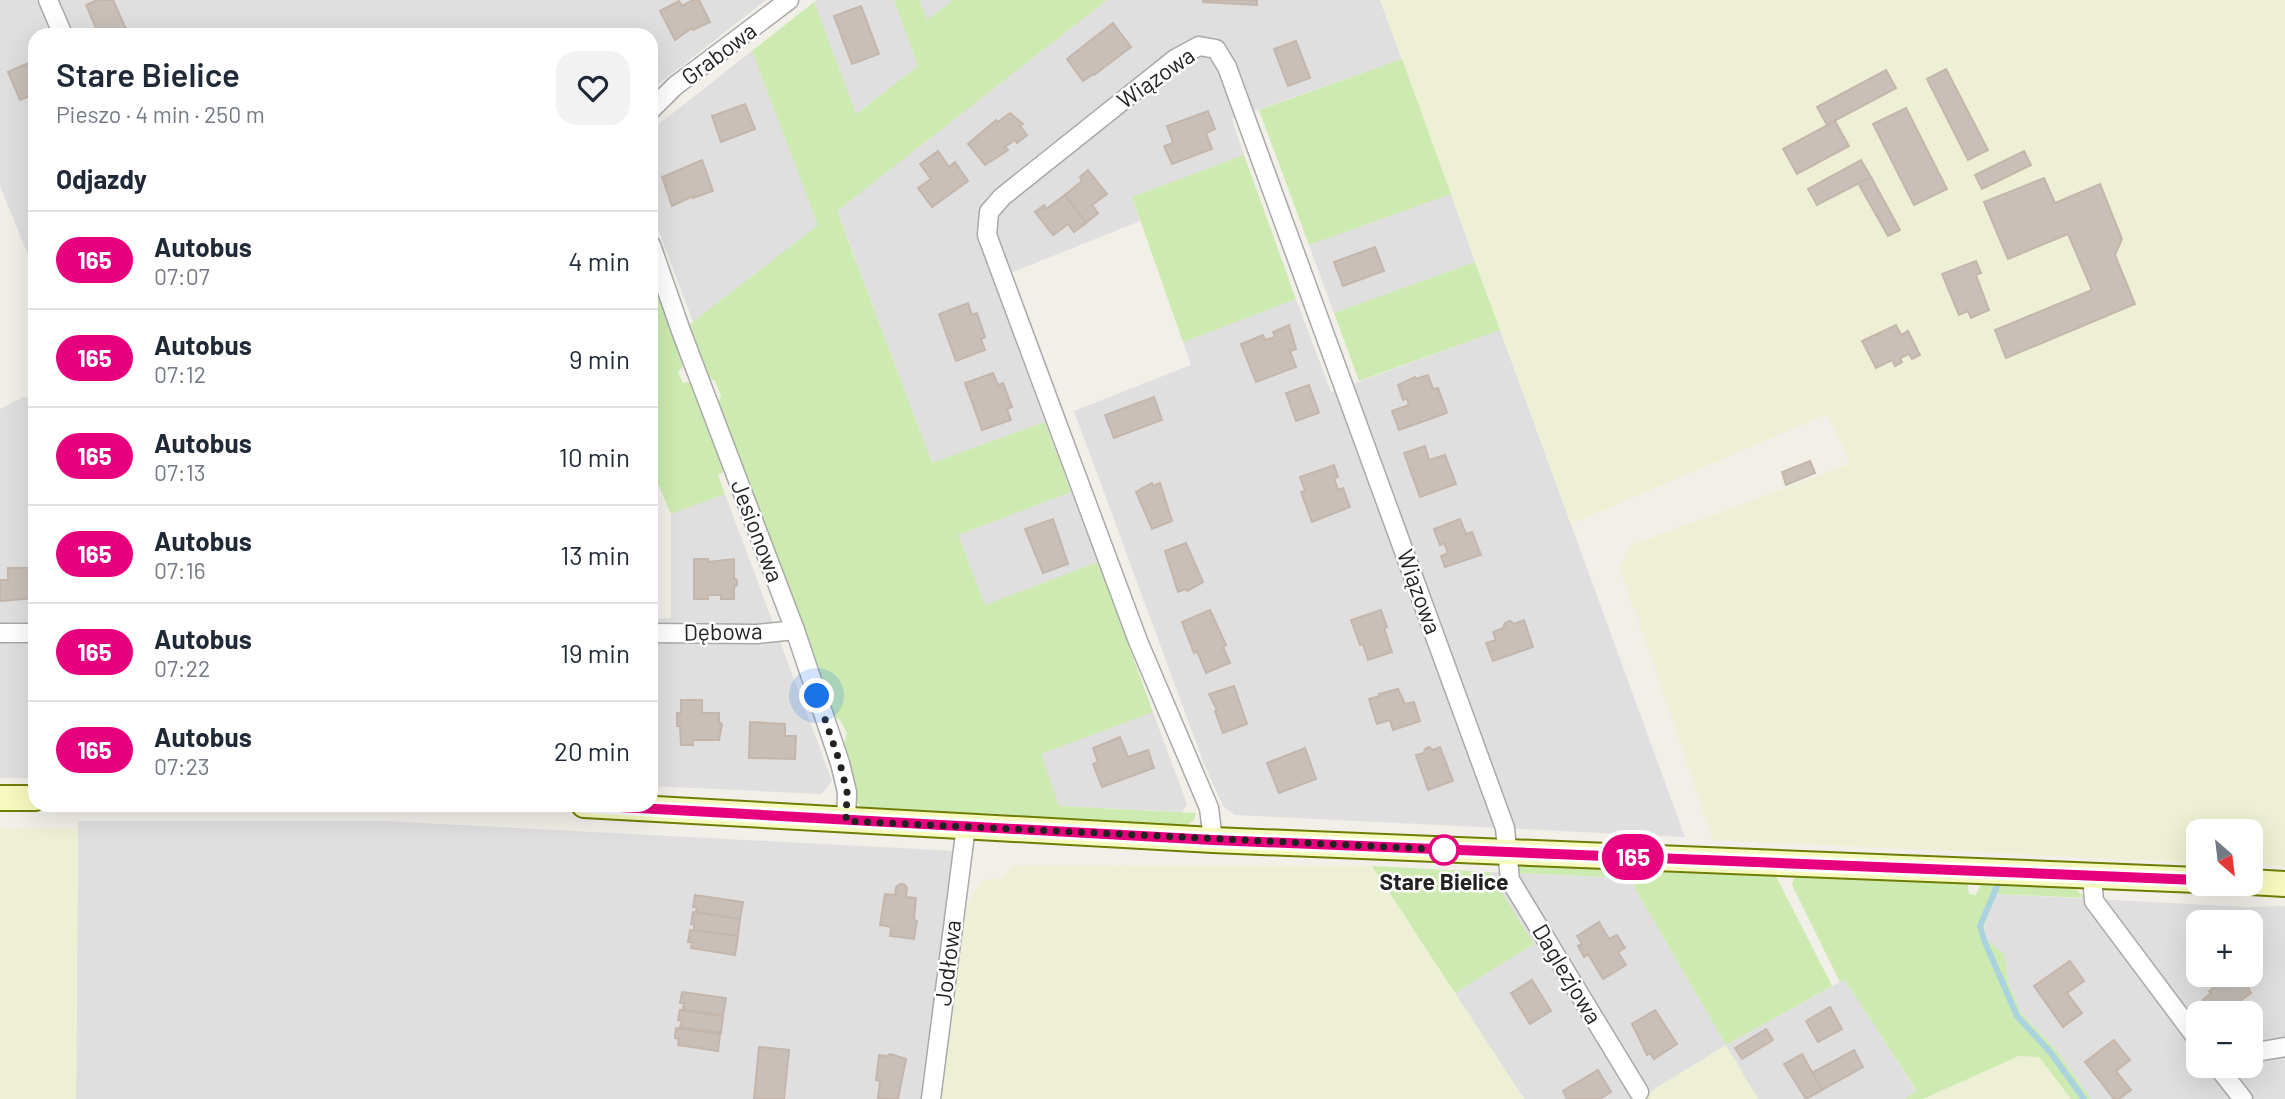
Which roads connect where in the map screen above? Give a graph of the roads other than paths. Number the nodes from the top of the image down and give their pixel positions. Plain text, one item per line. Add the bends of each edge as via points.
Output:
1 (48, 0) edge
2 (789, 0) edge
3 (59, 28) edge
4 (658, 103) edge
5 (658, 265) edge
6 (795, 630) junction
7 (0, 633) edge
8 (28, 633) edge
9 (658, 633) edge
10 (28, 797) edge
11 (0, 798) edge
12 (658, 810) edge
13 (846, 821) junction
14 (966, 826) junction
15 (1213, 840) junction
16 (1507, 853) junction
17 (2092, 876) junction
18 (2186, 880) edge
19 (2263, 883) edge
20 (2285, 884) edge
21 (2186, 1024) edge
22 (2285, 1047) edge
23 (2263, 1051) edge
24 (2226, 1078) edge
25 (1639, 1092) dead end
26 (931, 1099) edge
27 (2243, 1099) edge

1 - 3 street
2 - 4 street, Grabowa
5 - 6 street, Jesionowa
6 - 9 street, Dębowa
6 - 13 street, Jesionowa via 840,763 847,792
7 - 8 street
10 - 11 street
12 - 13 street
13 - 14 street
14 - 15 street
14 - 26 street, Jodłowa
15 - 16 street
15 - 16 street, Wiązowa via 1209,808 1139,642 987,235 989,212 1002,197 1175,59 1199,46 1216,49 1227,67 1505,828
16 - 17 street
16 - 25 street, Daglezjowa via 1510,880
17 - 18 street
17 - 21 street via 2094,901
19 - 20 street
22 - 23 street
24 - 27 street

